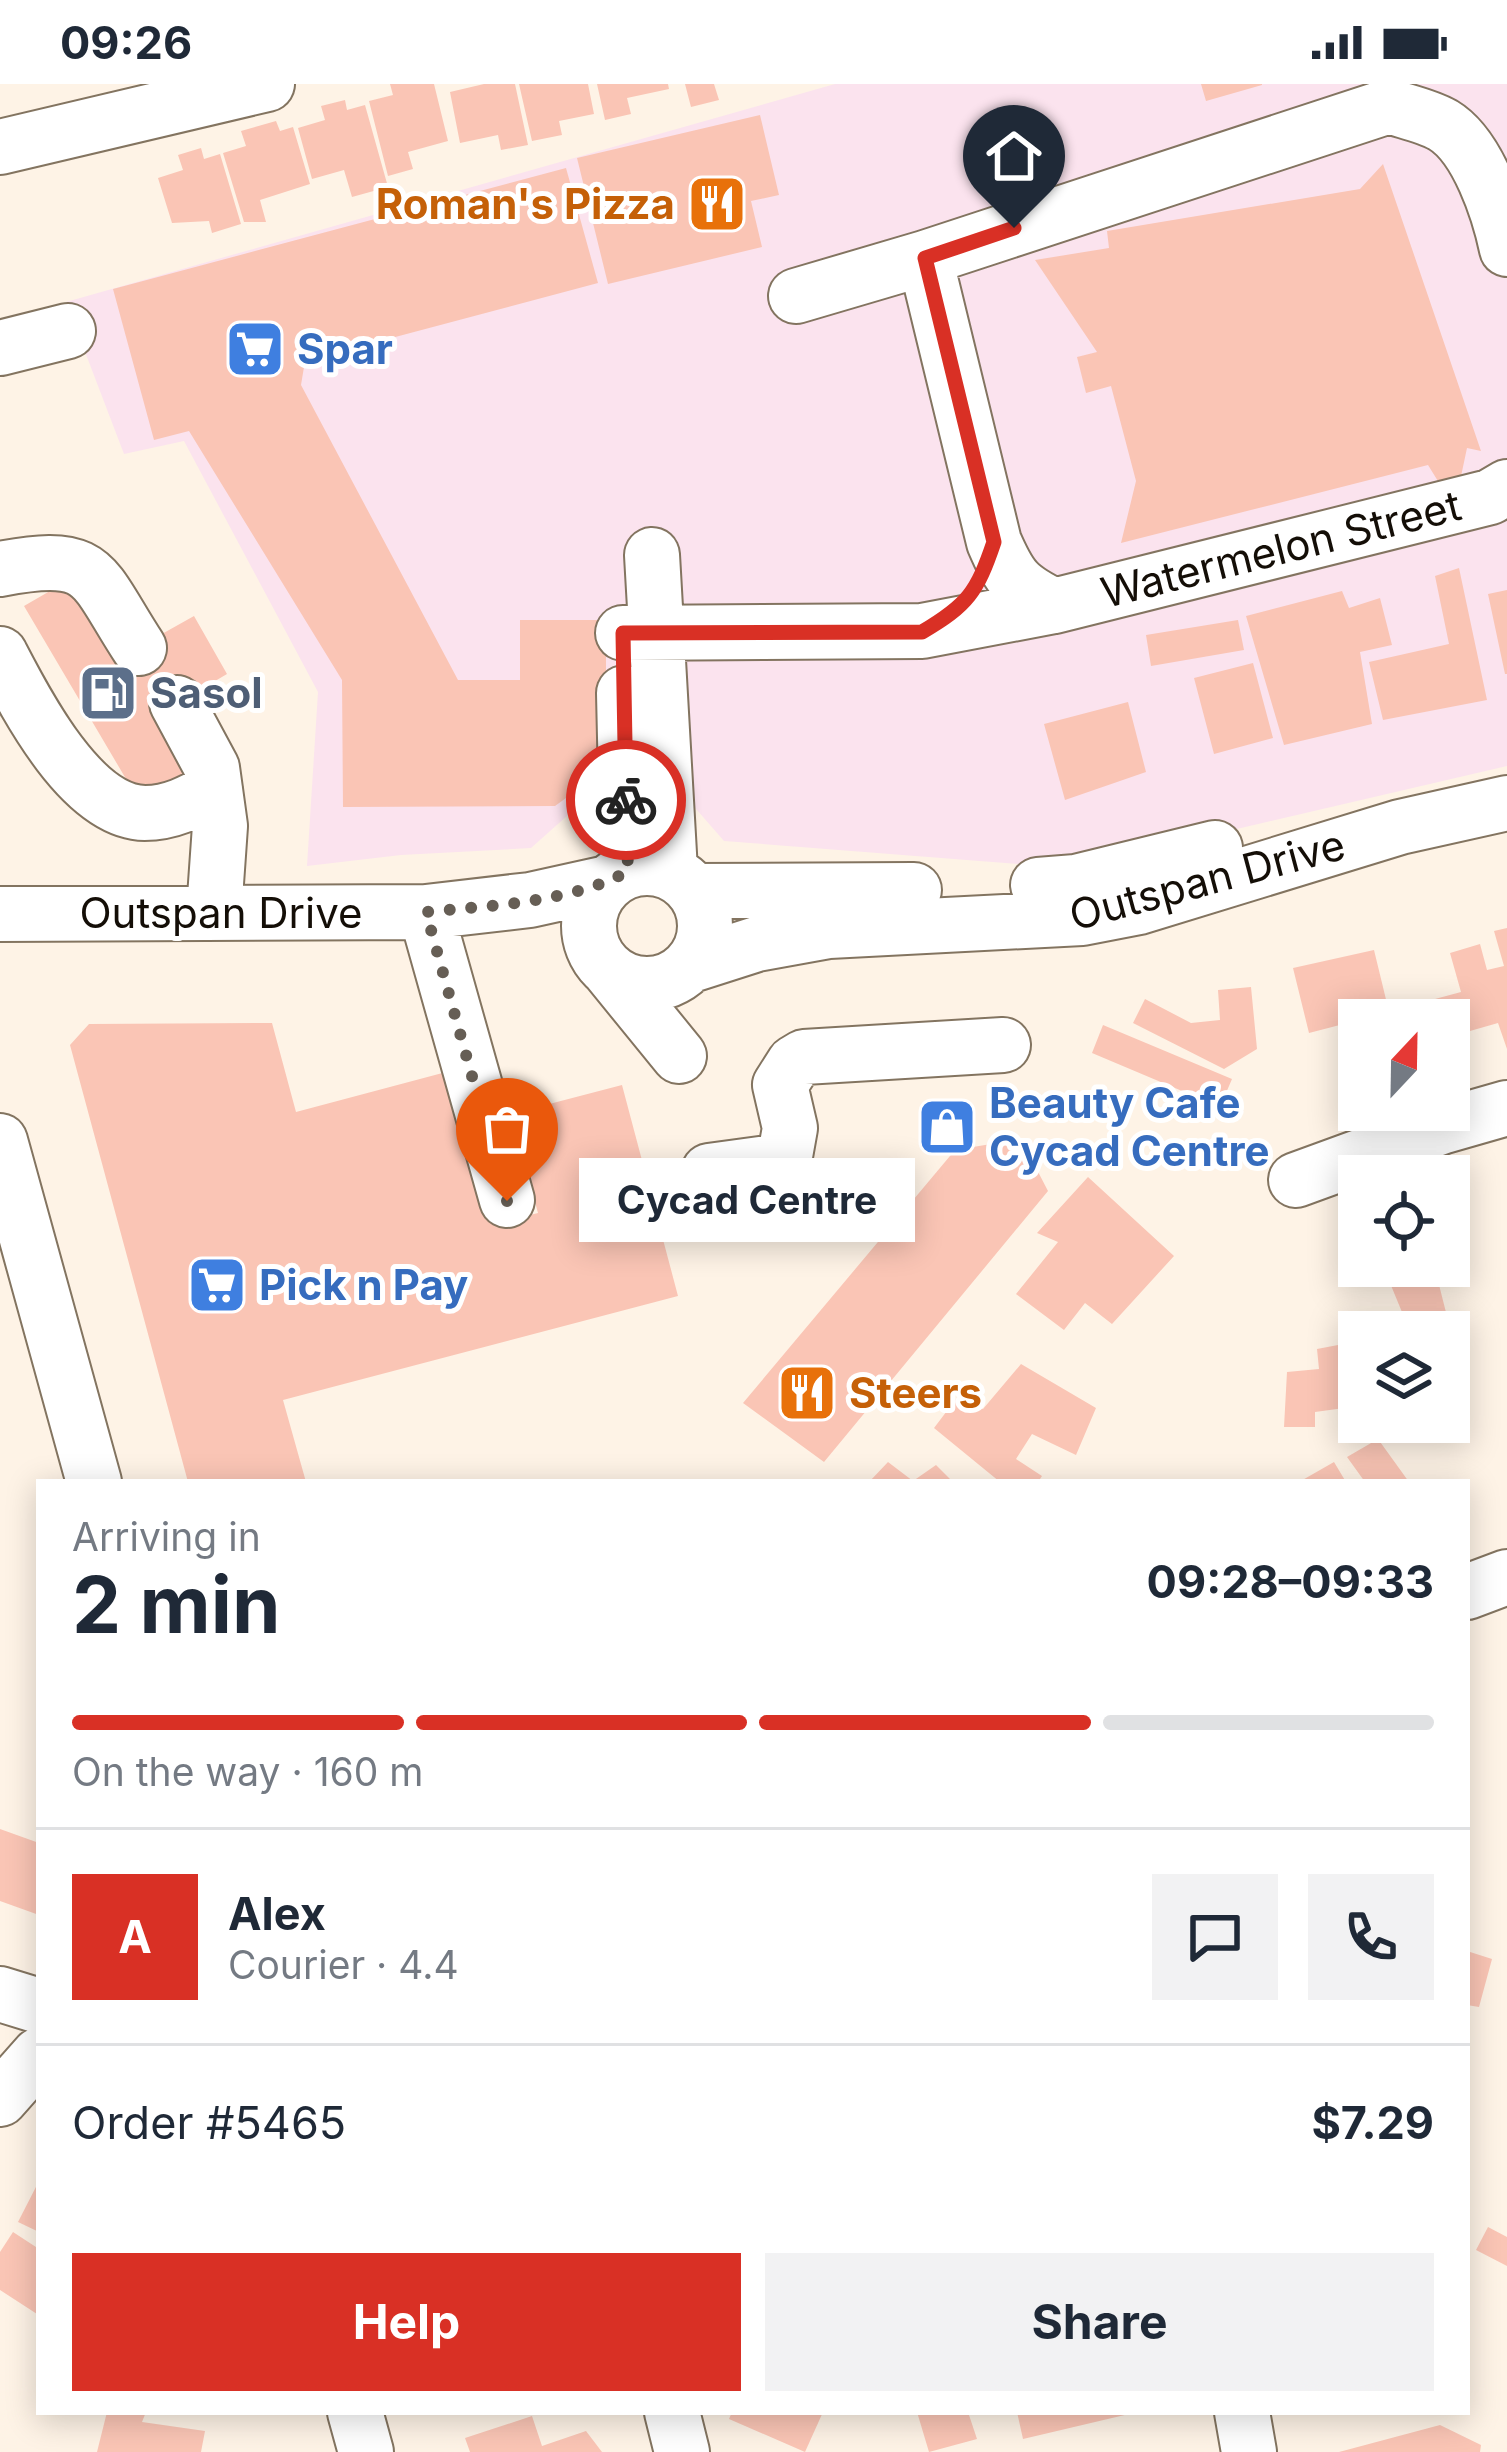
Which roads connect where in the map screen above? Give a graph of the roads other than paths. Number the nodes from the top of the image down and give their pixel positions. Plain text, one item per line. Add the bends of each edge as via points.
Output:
1 (233, 89) edge
2 (0, 147) edge
3 (1504, 219) edge
4 (925, 258) junction
5 (796, 296) dead end
6 (68, 331) dead end
7 (0, 348) edge
8 (1507, 487) edge
9 (994, 542) junction
10 (636, 557) dead end
11 (0, 569) edge
12 (1054, 606) junction
13 (922, 632) junction
14 (639, 634) junction
15 (139, 647) dead end
16 (0, 654) edge
17 (177, 703) dead end
18 (1507, 774) edge
19 (215, 790) junction
20 (1507, 803) edge
21 (650, 879) junction
22 (434, 911) junction
23 (214, 912) junction
24 (0, 914) edge
25 (601, 959) junction
26 (686, 970) junction
27 (1003, 1045) dead end
28 (1507, 1108) edge
29 (0, 1141) edge
30 (710, 1171) dead end
31 (1296, 1180) dead end
32 (507, 1201) dead end
33 (93, 1479) edge
34 (1507, 1577) edge
35 (1470, 1591) edge
36 (0, 1994) edge
37 (36, 2005) edge
38 (36, 2058) edge
39 (0, 2099) edge
40 (356, 2415) edge
41 (673, 2415) edge
42 (1243, 2415) edge
43 (366, 2452) edge
44 (682, 2452) edge
45 (1249, 2452) edge

1 - 2 street
3 - 4 street via 1446,127 1389,106
4 - 5 street
4 - 9 street, Watermelon Street
6 - 7 street
8 - 12 street, Watermelon Street
9 - 12 street, Watermelon Street via 1010,577
9 - 13 street via 973,595
10 - 14 street
11 - 15 street via 76,564 91,572
12 - 13 street, Watermelon Street
13 - 14 street, Watermelon Street
14 - 21 street
16 - 19 street via 38,726 98,794 144,813 177,809
17 - 19 street via 212,768
18 - 21 street, Outspan Drive via 1076,882 851,892
19 - 23 street
20 - 26 street, Outspan Drive via 1120,911 810,934
21 - 22 street, Outspan Drive
21 - 25 street via 592,906 589,928
21 - 26 street via 706,919 704,944
22 - 23 street, Outspan Drive
22 - 25 street, Outspan Drive
22 - 32 street
23 - 24 street, Outspan Drive
25 - 26 street via 635,983
25 - 26 street via 679,1056
27 - 30 street via 804,1057 780,1084 790,1128 784,1156
28 - 31 street
29 - 33 street
34 - 35 street
36 - 37 street
38 - 39 street
40 - 43 street
41 - 44 street
42 - 45 street

